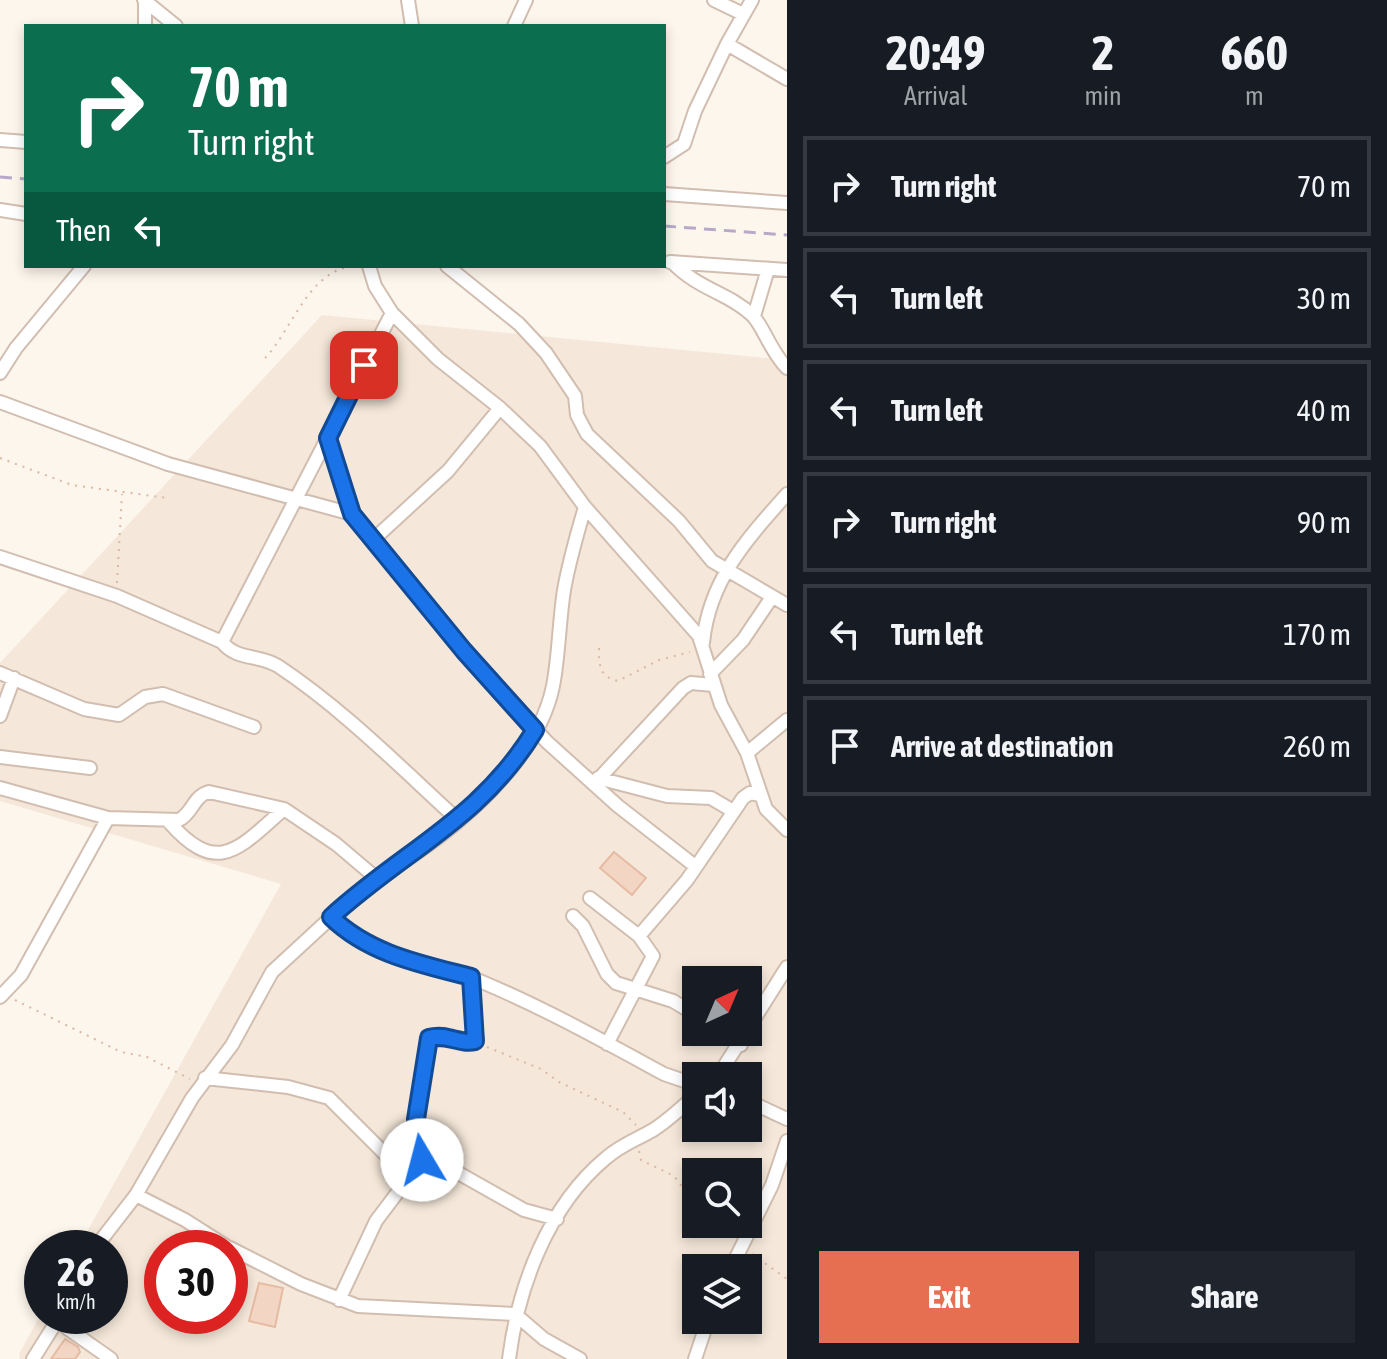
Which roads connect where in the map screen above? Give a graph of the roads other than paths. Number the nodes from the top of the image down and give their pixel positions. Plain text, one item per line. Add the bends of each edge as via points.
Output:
1 (408, 0) edge
2 (526, 0) edge
3 (714, 0) edge
4 (752, 0) edge
5 (145, 1) edge
6 (743, 14) junction
7 (145, 24) edge
8 (174, 24) edge
9 (412, 24) edge
10 (515, 24) edge
11 (727, 44) junction
12 (787, 79) edge
13 (0, 140) edge
14 (24, 142) edge
15 (666, 156) edge
16 (666, 194) edge
17 (787, 203) edge
18 (0, 210) edge
19 (24, 214) edge
20 (668, 262) edge
21 (82, 268) edge
22 (368, 268) edge
23 (449, 268) edge
24 (768, 269) junction
25 (787, 270) edge
26 (392, 313) junction
27 (754, 316) junction
28 (787, 368) edge
29 (0, 373) edge
30 (0, 402) edge
31 (500, 408) junction
32 (328, 438) junction
33 (787, 494) edge
34 (298, 497) junction
35 (585, 507) junction
36 (352, 514) junction
37 (374, 539) junction
38 (0, 557) edge
39 (724, 570) junction
40 (772, 597) junction
41 (787, 605) edge
42 (222, 642) junction
43 (704, 646) junction
44 (0, 673) edge
45 (14, 678) junction
46 (712, 680) junction
47 (0, 716) edge
48 (787, 720) edge
49 (254, 727) dead end
50 (535, 730) junction
51 (747, 753) junction
52 (0, 757) edge
53 (90, 768) dead end
54 (596, 781) junction
55 (0, 788) edge
56 (760, 795) junction
57 (284, 809) junction
58 (733, 811) junction
59 (108, 818) junction
60 (458, 820) junction
61 (169, 822) junction
62 (787, 830) edge
63 (695, 866) junction
64 (375, 877) junction
65 (590, 898) dead end
66 (573, 916) dead end
67 (331, 917) junction
68 (639, 936) junction
69 (787, 967) edge
70 (471, 977) junction
71 (638, 987) junction
72 (2, 995) edge
73 (682, 1008) edge
74 (762, 1009) edge
75 (607, 1044) junction
76 (204, 1080) junction
77 (682, 1080) edge
78 (682, 1106) edge
79 (762, 1107) edge
80 (787, 1119) edge
81 (787, 1141) edge
82 (422, 1160) junction
83 (136, 1195) junction
84 (557, 1219) junction
85 (109, 1230) edge
86 (201, 1230) edge
87 (738, 1254) edge
88 (248, 1257) edge
89 (339, 1300) junction
90 (515, 1314) junction
91 (49, 1334) edge
92 (76, 1334) edge
93 (703, 1334) edge
94 (33, 1359) edge
95 (111, 1359) edge
96 (509, 1359) edge
97 (580, 1359) edge
98 (695, 1359) edge

1 - 9 street
2 - 10 street
3 - 6 street
4 - 6 street
5 - 7 street
5 - 8 street
6 - 11 street
11 - 12 street
11 - 15 street via 684,144
13 - 14 street
16 - 17 street
18 - 19 street
20 - 24 street
20 - 27 street via 696,285
21 - 29 street
22 - 26 street
23 - 39 street via 546,353 575,396 587,434
24 - 25 street
24 - 27 street
26 - 31 street via 438,359
26 - 32 street
27 - 28 street via 767,345
30 - 34 street via 132,453
31 - 35 street via 540,446
31 - 37 street via 448,471
32 - 34 street
32 - 36 street
33 - 39 street
34 - 36 street
34 - 42 street
35 - 43 street
35 - 50 street via 564,589 553,687
36 - 37 street
37 - 50 street
38 - 42 street via 117,596
39 - 40 street
39 - 43 street via 705,622
40 - 41 street
40 - 46 street
42 - 60 street via 238,655 277,665
43 - 46 street
44 - 45 street
45 - 47 street
45 - 49 street via 84,709 119,715 145,697 163,694
46 - 51 street
46 - 54 street via 687,685
48 - 51 street
50 - 54 street
50 - 60 street via 500,781
51 - 56 street
52 - 53 street
54 - 58 street via 667,796 711,798
54 - 63 street
55 - 59 street
56 - 58 street via 750,793
56 - 62 street
57 - 61 street via 209,792 198,796 183,819
57 - 61 street via 243,847 215,855 196,847
57 - 64 street
58 - 63 street
59 - 61 street
59 - 72 street via 21,975
60 - 64 street
63 - 68 street
64 - 67 street
65 - 68 street
66 - 71 street via 607,974 629,990
67 - 70 street via 351,937 372,947
67 - 76 street via 272,972 232,1045
68 - 71 street via 653,956
69 - 74 street
70 - 75 street
70 - 82 street via 475,1041 429,1038 416,1119
71 - 73 street
71 - 75 street
75 - 77 street
76 - 82 street via 288,1087 329,1098 387,1159 402,1167
76 - 83 street
78 - 84 street via 579,1183
79 - 80 street
81 - 87 street
82 - 84 street via 453,1170 524,1210
82 - 89 street via 376,1221
83 - 85 street
83 - 86 street
84 - 90 street via 529,1271
88 - 89 street
89 - 90 street via 358,1306
90 - 96 street
90 - 97 street via 544,1339
91 - 94 street
92 - 95 street
93 - 98 street

